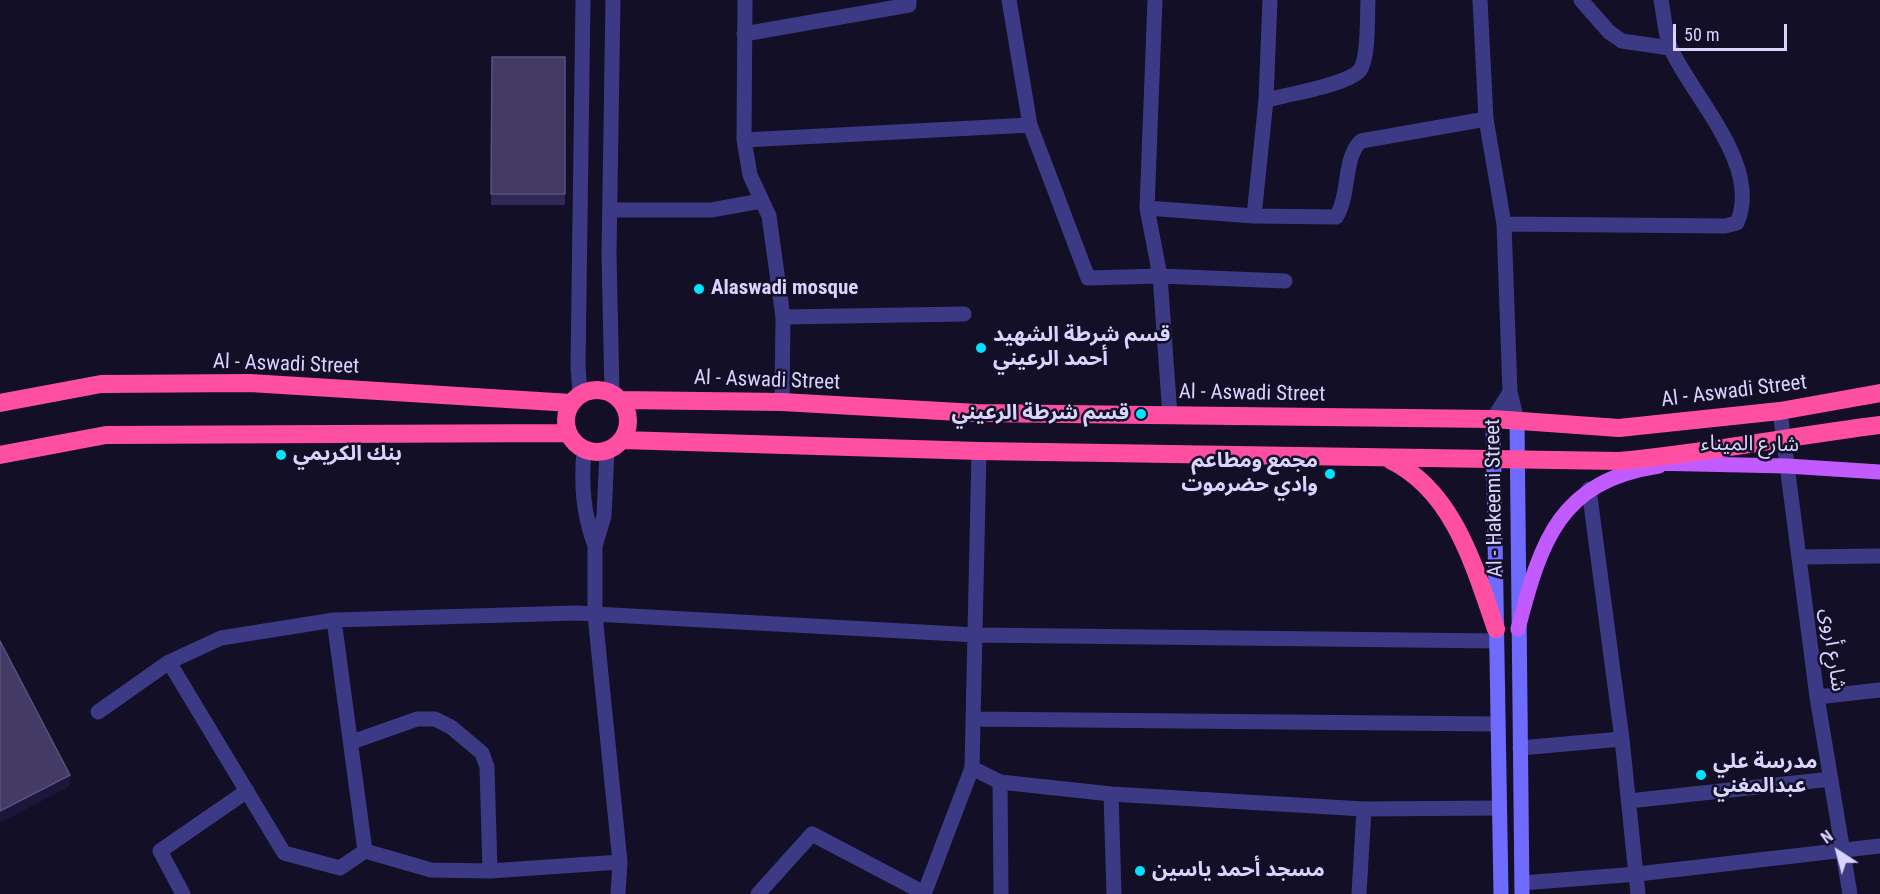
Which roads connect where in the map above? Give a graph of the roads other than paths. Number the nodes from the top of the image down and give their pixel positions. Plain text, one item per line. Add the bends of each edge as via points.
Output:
1 (584, 0) edge
2 (613, 0) edge
3 (745, 0) edge
4 (909, 0) edge
5 (1009, 0) edge
6 (1155, 0) edge
7 (1270, 0) edge
8 (1368, 0) edge
9 (1480, 0) edge
10 (1581, 0) edge
11 (1661, 0) edge
12 (744, 34) junction
13 (1670, 48) junction
14 (1266, 100) junction
15 (1486, 118) junction
16 (1030, 125) junction
17 (744, 140) junction
18 (761, 201) junction
19 (1147, 208) junction
20 (611, 210) junction
21 (1254, 216) junction
22 (1504, 224) junction
23 (1160, 276) junction
24 (1285, 281) dead end
25 (964, 314) dead end
26 (783, 317) junction
27 (1510, 392) junction
28 (1880, 393) edge
29 (617, 397) junction
30 (576, 399) junction
31 (782, 402) junction
32 (0, 403) edge
33 (1780, 411) junction
34 (1170, 416) junction
35 (1493, 419) junction
36 (1517, 421) junction
37 (1880, 424) edge
38 (568, 433) junction
39 (1784, 436) junction
40 (622, 440) junction
41 (584, 450) junction
42 (607, 451) junction
43 (979, 451) junction
44 (0, 455) edge
45 (1383, 456) junction
46 (1494, 460) junction
47 (1517, 461) junction
48 (1619, 461) junction
49 (1665, 465) junction
50 (1787, 466) junction
51 (1880, 472) edge
52 (1589, 489) junction
53 (595, 546) junction
54 (1880, 556) edge
55 (1799, 557) junction
56 (595, 615) junction
57 (334, 620) junction
58 (1518, 629) junction
59 (976, 635) junction
60 (1496, 635) junction
61 (170, 663) junction
62 (1880, 690) edge
63 (1817, 697) junction
64 (98, 712) dead end
65 (973, 718) junction
66 (1497, 724) junction
67 (1622, 738) junction
68 (352, 742) junction
69 (1520, 748) junction
70 (972, 768) junction
71 (1831, 779) junction
72 (1000, 782) junction
73 (247, 791) junction
74 (1111, 794) junction
75 (1629, 801) junction
76 (1499, 808) junction
77 (1364, 809) junction
78 (1880, 846) edge
79 (1843, 850) junction
80 (365, 851) junction
81 (620, 862) junction
82 (490, 871) junction
83 (1638, 874) junction
84 (1522, 888) edge
85 (924, 893) edge
86 (183, 894) edge
87 (618, 894) edge
88 (758, 894) edge
89 (1001, 894) edge
90 (1114, 894) edge
91 (1359, 894) edge
92 (1501, 894) edge
93 (1638, 894) edge
94 (1850, 894) edge

1 - 30 street
2 - 20 street
3 - 12 street
4 - 12 street via 909,5
5 - 16 street
6 - 19 street
7 - 14 street
8 - 14 street via 1365,59 1359,70 1347,78
9 - 15 street
10 - 13 street via 1609,32 1623,41
11 - 13 street
12 - 17 street
13 - 22 street via 1734,155 1744,207 1737,223
14 - 21 street
15 - 21 street via 1361,141 1352,153 1342,207 1336,217
15 - 22 street
16 - 17 street
16 - 23 street via 1088,278
17 - 18 street via 750,175
18 - 20 street via 711,210
18 - 26 street via 769,216
19 - 21 street
19 - 23 street
20 - 29 street
22 - 27 street
23 - 24 street
23 - 34 street
25 - 26 street
26 - 31 street
27 - 35 street, Al - Hakeemi Street
27 - 36 street, Al - Hakeemi Street
28 - 33 highway, Al - Aswadi Street
29 - 30 highway via 602,390
29 - 31 highway, Al - Aswadi Street
29 - 40 highway via 628,413 628,427
30 - 32 highway, Al - Aswadi Street via 250,383 101,384
30 - 38 highway via 566,418
31 - 34 highway, Al - Aswadi Street via 977,414
33 - 36 highway, Al - Aswadi Street via 1619,429
33 - 39 street, شارع أروى
34 - 35 highway, Al - Aswadi Street
35 - 36 highway, Al - Aswadi Street
35 - 46 street, Al - Hakeemi Street
36 - 47 street, Al - Hakeemi Street
37 - 39 highway
38 - 41 highway
38 - 44 highway via 106,435
39 - 48 highway
39 - 50 street, شارع أروى
40 - 42 highway
40 - 43 highway
41 - 42 highway
41 - 53 street via 581,484 585,518
42 - 53 street via 604,516
43 - 45 highway
43 - 59 street
45 - 46 highway
45 - 60 highway via 1411,470 1437,497 1459,532 1476,571
46 - 47 highway
46 - 60 street, Al - Hakeemi Street
47 - 48 highway
47 - 58 street, Al - Hakeemi Street
48 - 49 main road, شارع الميناء
49 - 50 main road, شارع الميناء
49 - 52 main road via 1630,470
50 - 51 main road, شارع الميناء
50 - 55 street, شارع أروى
52 - 58 main road via 1558,521 1529,587
52 - 67 street
53 - 56 street
54 - 55 street
55 - 63 street, شارع أروى
56 - 57 street
56 - 59 street
56 - 81 street
57 - 61 street via 221,638
57 - 68 street
58 - 69 street, Al - Hakeemi Street
59 - 60 street
59 - 65 street
60 - 66 street, Al - Hakeemi Street
61 - 64 street
61 - 73 street
62 - 63 street
63 - 71 street, شارع أروى
65 - 66 street
65 - 70 street
66 - 76 street, Al - Hakeemi Street
67 - 69 street
67 - 75 street
68 - 80 street
68 - 82 street via 417,719 435,719 482,753 487,767
69 - 84 street, Al - Hakeemi Street
70 - 72 street
70 - 85 street
71 - 75 street
71 - 79 street, شارع أروى
72 - 74 street
72 - 89 street
73 - 80 street via 284,853 340,868
73 - 86 street via 160,852
74 - 77 street
74 - 90 street
75 - 83 street
76 - 77 street
76 - 92 street, Al - Hakeemi Street
77 - 91 street
78 - 79 street
79 - 83 street
79 - 94 street, شارع أروى
80 - 82 street via 431,870
81 - 82 street
81 - 87 street
83 - 84 street
83 - 93 street
85 - 88 street via 812,834

